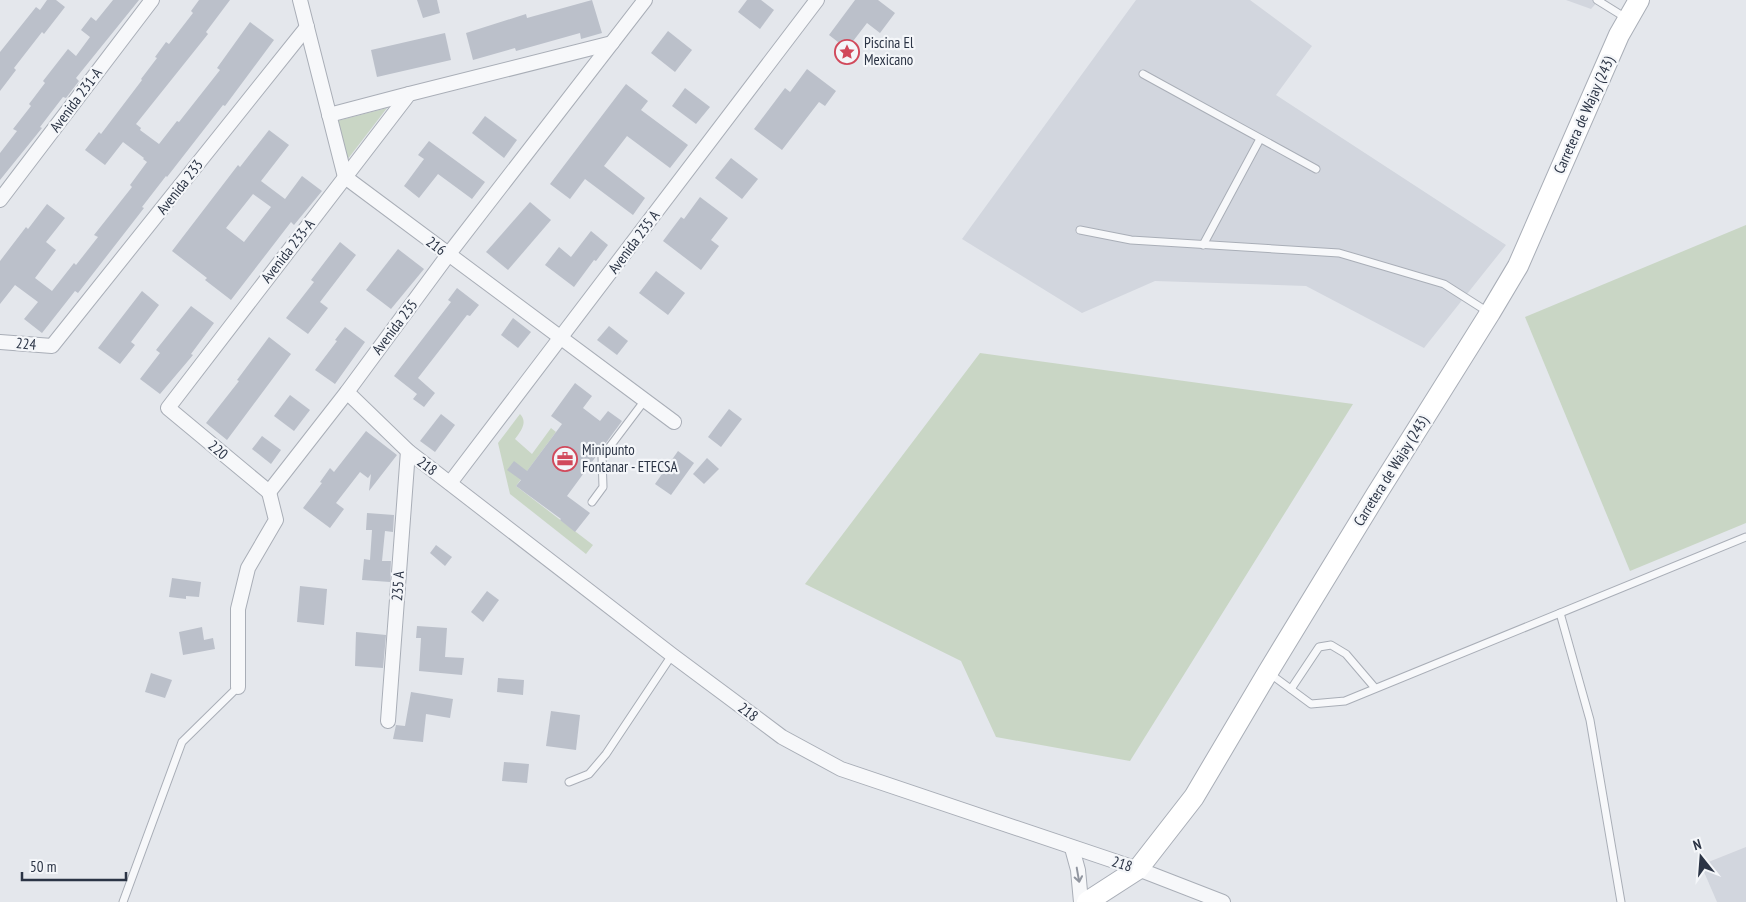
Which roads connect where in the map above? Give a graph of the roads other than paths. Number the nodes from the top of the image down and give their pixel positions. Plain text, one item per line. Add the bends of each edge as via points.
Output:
1 (152, 0) edge
2 (300, 0) edge
3 (645, 0) edge
4 (817, 0) edge
5 (1597, 0) edge
6 (1639, 0) edge
7 (1628, 20) junction
8 (307, 27) junction
9 (612, 43) junction
10 (1143, 74) dead end
11 (409, 94) junction
12 (329, 115) junction
13 (1260, 139) junction
14 (1316, 169) dead end
15 (345, 177) junction
16 (0, 200) edge
17 (1080, 230) dead end
18 (1203, 245) junction
19 (448, 255) junction
20 (1490, 313) junction
21 (560, 338) junction
22 (0, 342) edge
23 (52, 346) joint
24 (347, 392) junction
25 (645, 400) junction
26 (168, 408) joint
27 (674, 422) dead end
28 (408, 451) junction
29 (450, 483) junction
30 (269, 492) junction
31 (592, 502) dead end
32 (1746, 537) edge
33 (1560, 613) junction
34 (672, 655) junction
35 (1268, 672) junction
36 (238, 687) joint
37 (1374, 688) junction
38 (1291, 689) junction
39 (388, 721) dead end
40 (569, 782) dead end
41 (1072, 848) junction
42 (1138, 869) junction
43 (123, 902) edge
44 (1081, 902) edge
45 (1088, 902) edge
46 (1223, 902) edge
47 (1621, 902) edge

1 - 16 street, Avenida 231-A
2 - 8 street
3 - 9 street, Avenida 235
4 - 21 street, Avenida 235 A
5 - 7 lane
6 - 7 main road, Carretera de Wajay (243)
7 - 20 main road, Carretera de Wajay (243) via 1518,266
8 - 12 street
8 - 23 street, Avenida 233
9 - 11 street
9 - 19 street, Avenida 235
10 - 13 lane
11 - 12 street
11 - 15 street, Avenida 233-A
12 - 15 street
13 - 14 lane
13 - 18 lane
15 - 19 street, 216
15 - 26 street, Avenida 233-A
17 - 18 lane via 1132,240
18 - 20 lane via 1339,253 1444,284
19 - 21 street, 216
19 - 24 street, Avenida 235
20 - 35 main road, Carretera de Wajay (243)
21 - 25 street, 216
21 - 29 street, Avenida 235 A
22 - 23 street, 224
24 - 28 street, 218
24 - 30 street, Avenida 235
25 - 27 street, 216
25 - 31 lane via 602,457 603,487
26 - 30 street, 220
28 - 29 street, 218
28 - 39 street, 235 A
29 - 34 street, 218
30 - 36 street via 276,520 248,568 238,609
32 - 33 lane
33 - 37 lane
33 - 47 lane via 1590,720
34 - 40 lane via 606,754 589,774
34 - 41 street, 218 via 782,737 841,769
35 - 38 lane
35 - 42 main road, Carretera de Wajay (243) via 1194,797
36 - 43 lane via 182,742
37 - 38 lane via 1344,701 1311,704
37 - 38 lane via 1346,654 1331,645 1319,647
41 - 42 street, 218
41 -> 44 street
42 - 45 main road, Carretera de Wajay (243)
42 - 46 street, 218

